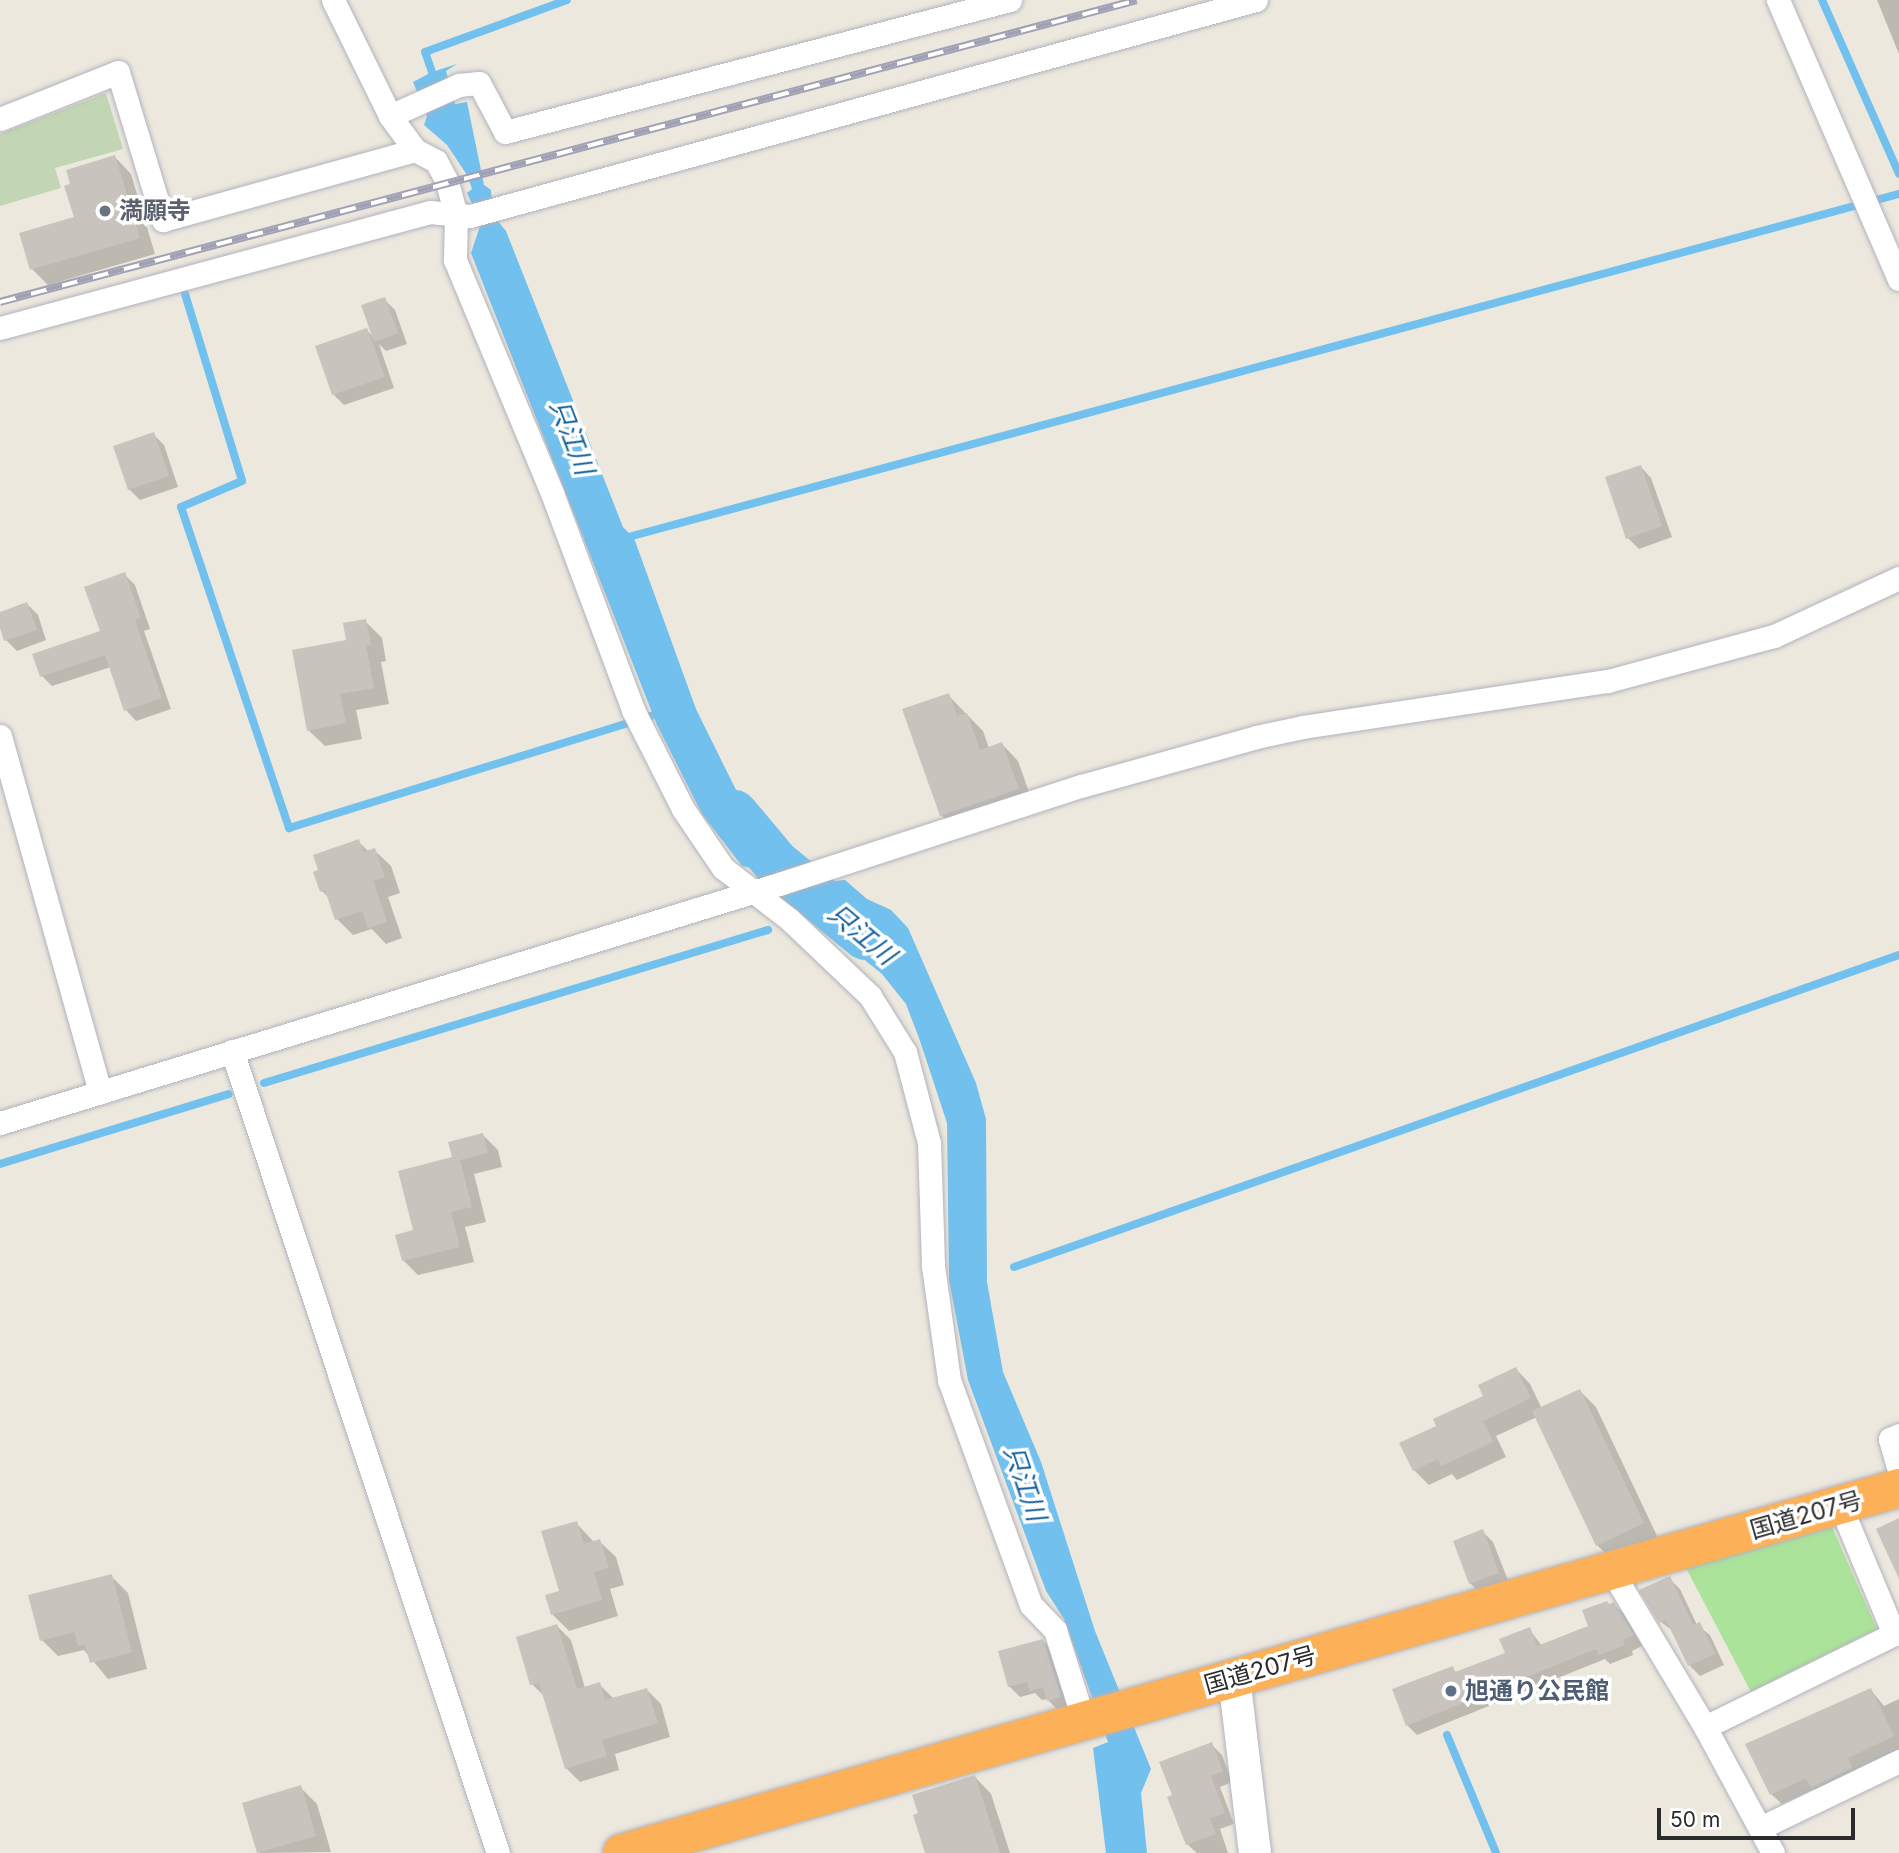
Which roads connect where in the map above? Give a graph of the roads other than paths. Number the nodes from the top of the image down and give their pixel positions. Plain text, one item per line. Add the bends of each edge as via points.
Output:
1 (333, 0) edge
2 (1010, 0) edge
3 (1256, 0) edge
4 (1778, 0) edge
5 (390, 116) junction
6 (0, 119) edge
7 (415, 150) junction
8 (463, 215) junction
9 (1899, 279) edge
10 (0, 328) edge
11 (1899, 579) edge
12 (0, 736) edge
13 (752, 892) junction
14 (232, 1052) junction
15 (100, 1092) junction
16 (0, 1123) edge
17 (1899, 1435) edge
18 (1899, 1471) edge
19 (1899, 1489) edge
20 (1840, 1506) junction
21 (1611, 1570) junction
22 (1234, 1677) junction
23 (1083, 1719) junction
24 (1705, 1727) junction
25 (1899, 1761) edge
26 (1762, 1827) junction
27 (631, 1852) edge
28 (498, 1853) edge
29 (1255, 1853) edge
30 (1773, 1853) edge

1 - 5 street
2 - 5 street via 505,132 479,83 459,85
3 - 8 street
4 - 9 street
5 - 7 street
6 - 7 street via 118,72 163,220
7 - 8 street via 436,161
8 - 10 street via 430,212
8 - 13 street via 456,260 552,493 638,720 683,810 723,868
11 - 13 street via 1774,636 1608,681 1256,737 1081,786
12 - 15 street
13 - 14 street
13 - 23 street via 789,919 870,996 905,1052 929,1143 933,1266 949,1380 1031,1605 1055,1630
14 - 15 street
14 - 28 street
15 - 16 street
17 - 18 street via 1890,1439
19 - 20 highway, 国道207号
20 - 21 highway, 国道207号
20 - 24 street via 1894,1634
21 - 22 highway, 国道207号
21 - 24 street
22 - 23 highway, 国道207号
22 - 29 street
23 - 27 highway, 国道207号
24 - 26 street
25 - 26 street
26 - 30 street

